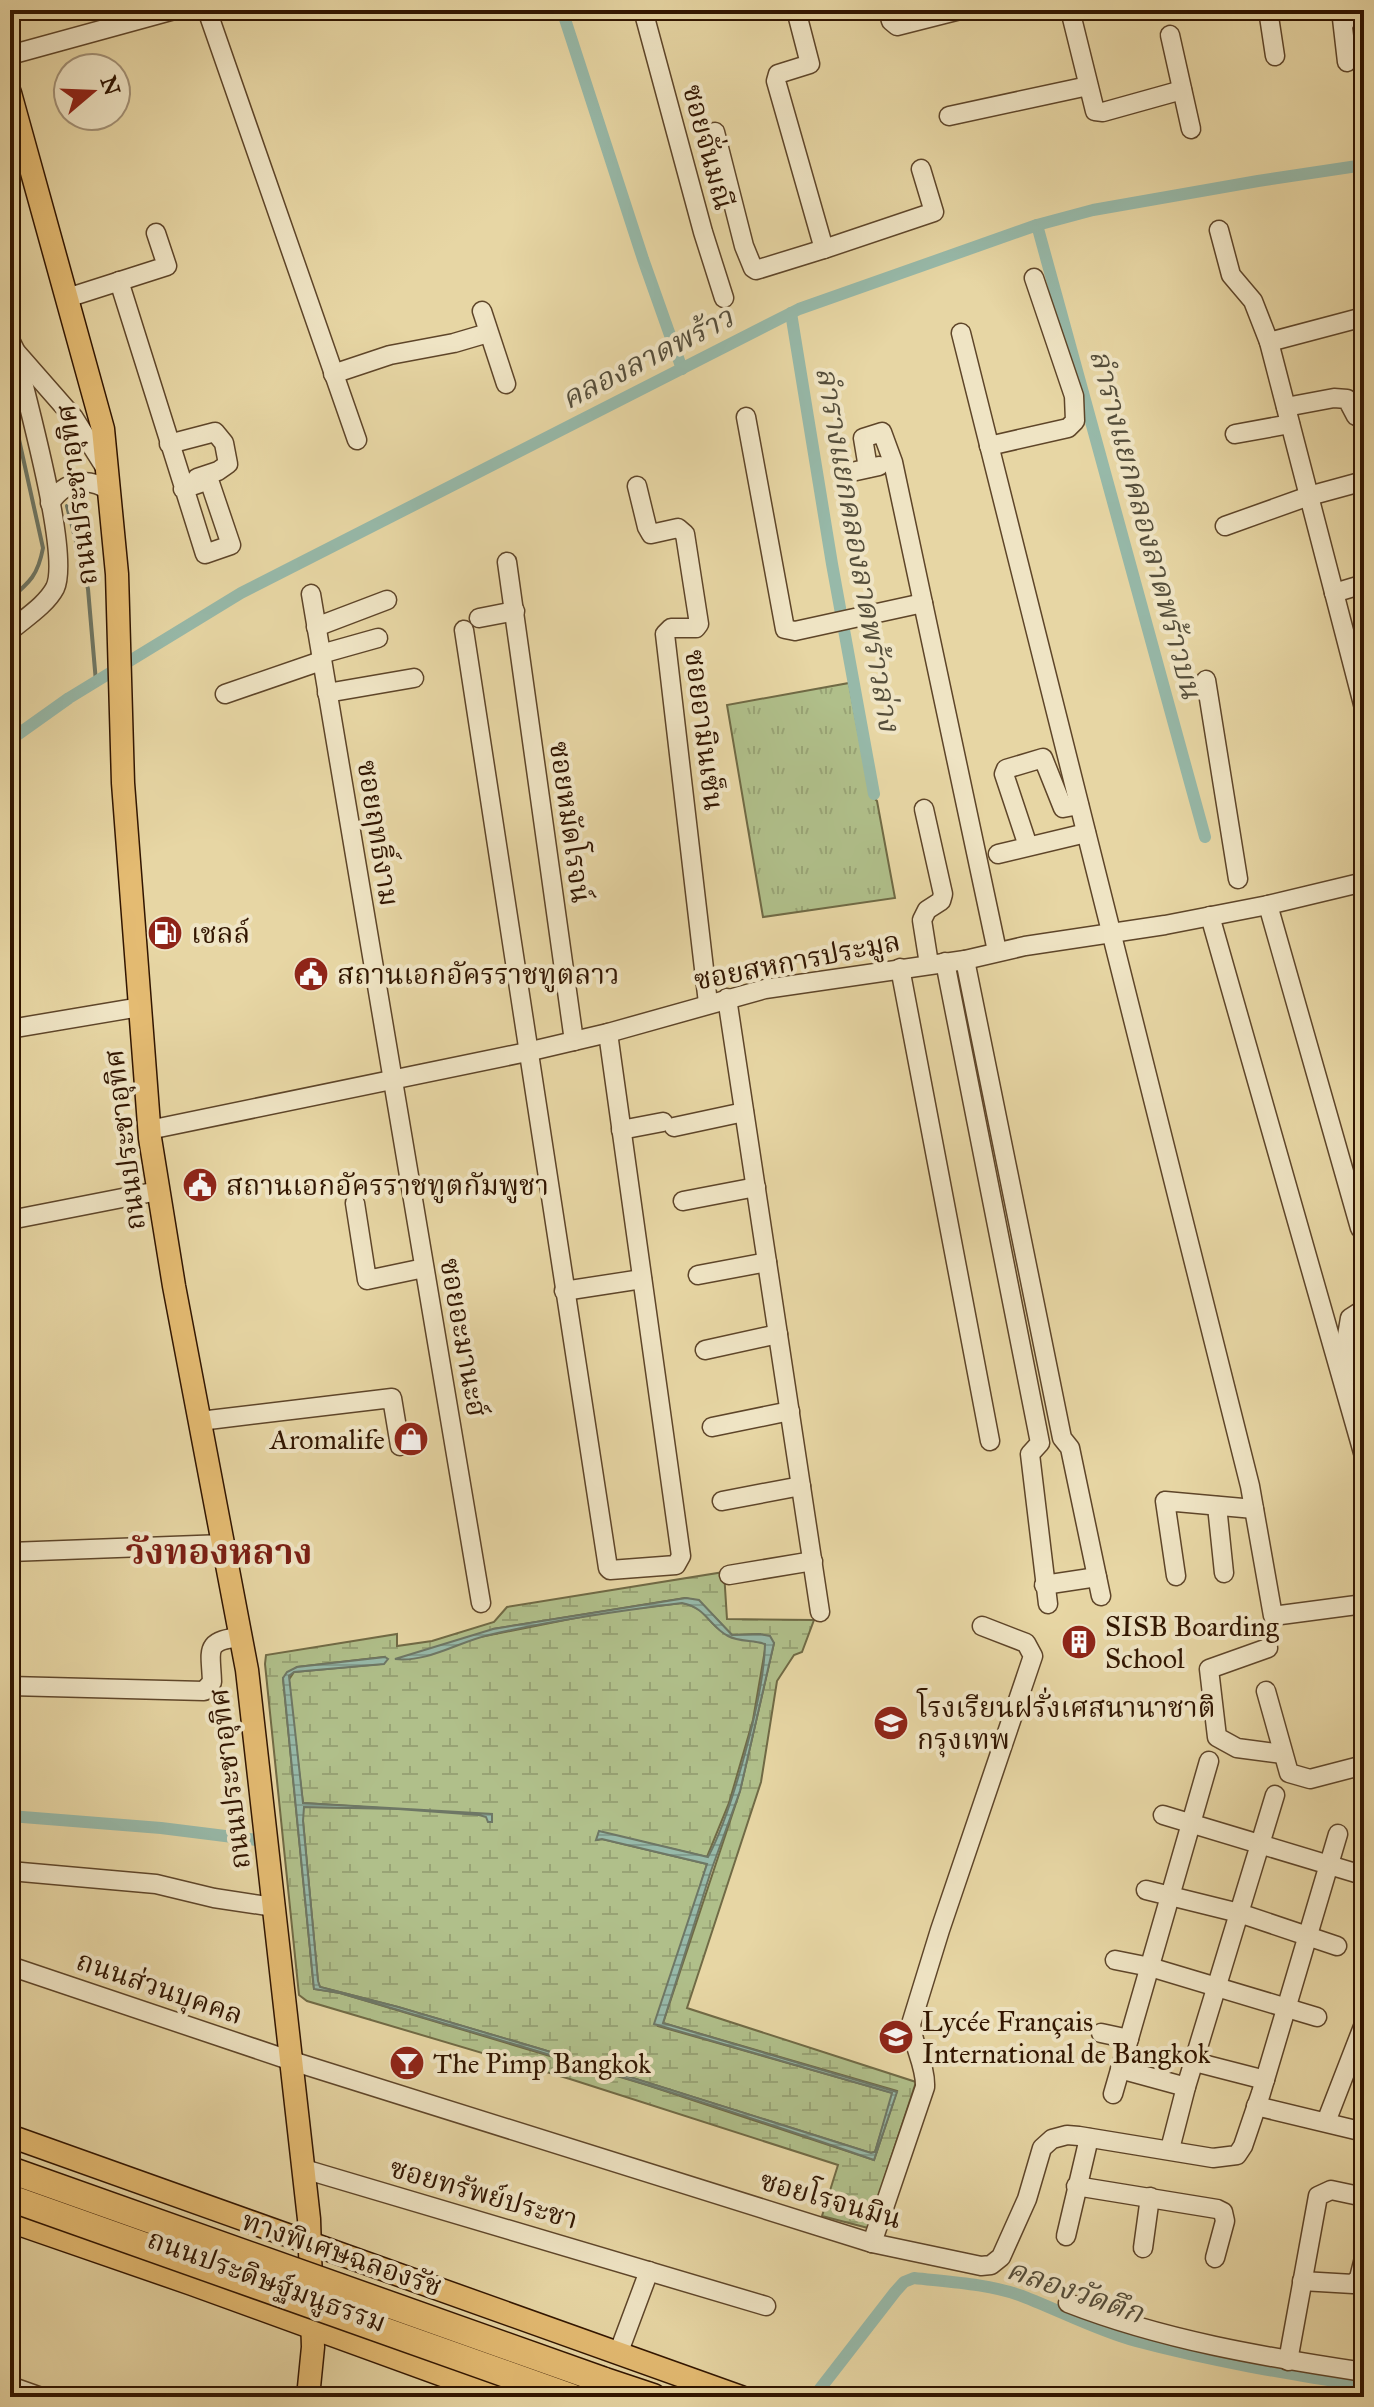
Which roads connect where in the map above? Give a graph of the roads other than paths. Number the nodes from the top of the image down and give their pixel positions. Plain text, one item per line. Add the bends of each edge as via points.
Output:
1 (174, 10) edge
2 (207, 10) edge
3 (643, 10) edge
4 (796, 10) edge
5 (888, 10) edge
6 (960, 10) edge
7 (1070, 10) edge
8 (1268, 10) edge
9 (1341, 10) edge
10 (1364, 29) edge
11 (1170, 35) dead end
12 (10, 55) edge
13 (1275, 56) dead end
14 (1347, 62) dead end
15 (1088, 86) junction
16 (1182, 90) junction
17 (10, 93) edge
18 (949, 116) dead end
19 (1191, 129) dead end
20 (715, 132) dead end
21 (921, 169) dead end
22 (1219, 230) dead end
23 (156, 233) dead end
24 (824, 249) junction
25 (1034, 278) dead end
26 (119, 281) junction
27 (67, 298) junction
28 (724, 298) dead end
29 (482, 311) dead end
30 (1356, 319) dead end
31 (488, 333) junction
32 (961, 333) dead end
33 (1269, 342) junction
34 (12, 345) edge
35 (333, 374) junction
36 (506, 384) dead end
37 (1288, 415) junction
38 (1356, 416) dead end
39 (746, 417) dead end
40 (1235, 434) dead end
41 (357, 440) dead end
42 (169, 444) junction
43 (989, 446) junction
44 (893, 462) junction
45 (868, 468) junction
46 (847, 473) dead end
47 (109, 481) junction
48 (1364, 481) edge
49 (637, 486) dead end
50 (1309, 496) junction
51 (50, 503) junction
52 (1225, 526) dead end
53 (507, 562) dead end
54 (1364, 584) edge
55 (1334, 593) junction
56 (311, 594) dead end
57 (387, 600) dead end
58 (923, 603) junction
59 (515, 611) junction
60 (479, 618) dead end
61 (316, 627) junction
62 (464, 630) dead end
63 (10, 631) edge
64 (378, 638) dead end
65 (321, 658) junction
66 (414, 678) dead end
67 (1206, 680) dead end
68 (327, 693) junction
69 (225, 694) dead end
70 (1364, 708) edge
71 (1079, 805) junction
72 (924, 809) dead end
73 (1086, 833) junction
74 (1028, 846) junction
75 (998, 854) dead end
76 (1238, 879) dead end
77 (1364, 882) edge
78 (1268, 905) junction
79 (1210, 916) junction
80 (1111, 932) junction
81 (997, 951) junction
82 (965, 960) junction
83 (937, 963) junction
84 (900, 968) junction
85 (727, 998) junction
86 (708, 1003) junction
87 (140, 1007) junction
88 (968, 1028) junction
89 (10, 1029) edge
90 (608, 1033) junction
91 (574, 1041) junction
92 (527, 1052) junction
93 (392, 1081) junction
94 (744, 1112) junction
95 (987, 1125) junction
96 (149, 1130) junction
97 (621, 1130) junction
98 (756, 1187) junction
99 (158, 1191) junction
100 (683, 1201) dead end
101 (355, 1203) dead end
102 (10, 1220) edge
103 (1360, 1228) dead end
104 (767, 1262) junction
105 (424, 1268) junction
106 (698, 1275) dead end
107 (642, 1279) junction
108 (1030, 1289) junction
109 (564, 1291) junction
110 (1011, 1294) junction
111 (1364, 1309) edge
112 (778, 1334) junction
113 (705, 1350) dead end
114 (1364, 1392) edge
115 (790, 1411) junction
116 (200, 1421) junction
117 (712, 1427) dead end
118 (1062, 1438) junction
119 (990, 1441) dead end
120 (1040, 1443) junction
121 (400, 1446) dead end
122 (1364, 1456) edge
123 (801, 1486) junction
124 (722, 1501) dead end
125 (1217, 1506) junction
126 (1254, 1509) junction
127 (224, 1544) junction
128 (10, 1552) edge
129 (813, 1561) junction
130 (1224, 1573) dead end
131 (729, 1575) dead end
132 (1176, 1576) dead end
133 (1044, 1585) junction
134 (481, 1603) dead end
135 (1048, 1604) dead end
136 (1364, 1604) edge
137 (820, 1612) dead end
138 (982, 1626) dead end
139 (241, 1637) junction
140 (1268, 1648) dead end
141 (10, 1686) edge
142 (1266, 1691) dead end
143 (1283, 1754) junction
144 (1209, 1761) dead end
145 (1364, 1765) edge
146 (1275, 1795) dead end
147 (1163, 1815) dead end
148 (1191, 1823) junction
149 (1338, 1834) dead end
150 (1259, 1845) junction
151 (1329, 1865) junction
152 (10, 1871) edge
153 (1359, 1874) dead end
154 (1146, 1890) dead end
155 (1170, 1894) junction
156 (274, 1907) junction
157 (1239, 1913) junction
158 (1309, 1935) junction
159 (1337, 1946) dead end
160 (1115, 1960) dead end
161 (10, 1966) edge
162 (1150, 1967) junction
163 (1218, 1987) junction
164 (1288, 2007) junction
165 (1317, 2017) dead end
166 (1364, 2024) edge
167 (1101, 2033) dead end
168 (1129, 2039) junction
169 (292, 2061) junction
170 (1195, 2062) junction
171 (1120, 2069) junction
172 (1265, 2080) junction
173 (1186, 2087) junction
174 (1113, 2094) dead end
175 (1256, 2106) junction
176 (1326, 2122) junction
177 (1364, 2132) edge
178 (10, 2136) edge
179 (1089, 2138) junction
180 (1170, 2149) junction
181 (304, 2169) junction
182 (10, 2170) edge
183 (1076, 2186) junction
184 (1150, 2197) junction
185 (1364, 2197) edge
186 (10, 2198) edge
187 (216, 2211) junction
188 (10, 2221) edge
189 (1066, 2236) dead end
190 (311, 2243) junction
191 (872, 2243) junction
192 (1143, 2248) dead end
193 (1215, 2258) dead end
194 (1364, 2258) edge
195 (649, 2271) junction
196 (1302, 2281) junction
197 (192, 2284) junction
198 (438, 2289) junction
199 (1068, 2303) dead end
200 (766, 2306) dead end
201 (313, 2328) junction
202 (618, 2354) junction
203 (1288, 2361) junction
204 (415, 2367) junction
205 (1364, 2372) edge
206 (10, 2386) edge
207 (41, 2397) edge
208 (308, 2397) edge
209 (503, 2397) edge
210 (571, 2397) edge
211 (653, 2397) edge
212 (741, 2397) edge

1 - 12 street
2 - 35 street
3 - 28 street, ซอยจั่นมณี
4 - 24 street via 810,64 778,74 776,81
5 - 6 street via 891,21 901,26
7 - 15 street
8 - 13 street
9 - 10 street via 1357,17
9 - 14 street
11 - 16 street
15 - 16 street via 1100,113
15 - 18 street
16 - 19 street
17 - 27 main road, ถนนประชาอุทิศ
20 - 24 street via 753,268
21 - 24 street via 934,212
22 - 33 street via 1231,275 1253,301
23 - 26 street via 167,266
25 - 43 street via 1074,396 1075,421 1068,428
26 - 27 street
26 - 42 street
27 - 47 main road, ถนนประชาอุทิศ via 103,429
29 - 31 street
30 - 33 street
31 - 35 street
31 - 36 street
32 - 43 street
33 - 37 street
34 - 47 street via 74,418
34 - 51 street
35 - 41 street
37 - 38 street via 1334,398 1347,399
37 - 40 street
37 - 50 street
39 - 58 street via 784,626 795,631
42 - 42 street via 215,432 224,443 228,464 182,486
43 - 71 street
44 - 45 street
44 - 45 street via 879,432 863,439
44 - 58 street
45 - 46 street
47 - 51 street via 78,482 62,488
47 - 87 main road, ถนนประชาอุทิศ
48 - 50 street
49 - 86 street, ซอยอามินเซ็น via 651,534 678,528 685,534 699,624 671,628 665,634
50 - 52 street
50 - 55 street
51 - 63 street via 60,556 56,586
53 - 59 street, ซอยหมัดโรจน์
54 - 55 street
55 - 70 street
56 - 61 street, ซอยฤทธิ์งาม
57 - 61 street
58 - 81 street
59 - 60 street
59 - 91 street, ซอยหมัดโรจน์
61 - 65 street, ซอยฤทธิ์งาม
62 - 92 street
64 - 65 street
65 - 68 street, ซอยฤทธิ์งาม
65 - 69 street
66 - 68 street
67 - 76 street
68 - 93 street, ซอยฤทธิ์งาม
71 - 73 street
71 - 74 street via 1063,808 1043,758 1006,769
72 - 83 street via 943,894 922,920
73 - 74 street
73 - 80 street
74 - 75 street
77 - 78 street, ซอยสหการประมูล
78 - 79 street, ซอยสหการประมูล
78 - 103 street
79 - 80 street, ซอยสหการประมูล
79 - 122 street
80 - 81 street, ซอยสหการประมูล
80 - 126 street
81 - 82 street, ซอยสหการประมูล
82 - 83 street, ซอยสหการประมูล
82 - 88 street
83 - 84 street, ซอยสหการประมูล
83 - 88 street
84 - 85 street, ซอยสหการประมูล
84 - 119 street
85 - 86 street, ซอยสหการประมูล
85 - 94 street
86 - 90 street, ซอยสหการประมูล
87 - 89 street
87 - 96 main road, ถนนประชาอุทิศ
88 - 95 street
90 - 91 street, ซอยสหการประมูล
90 - 97 street
91 - 92 street, ซอยสหการประมูล
92 - 93 street, ซอยสหการประมูล
92 - 109 street
93 - 96 street, ซอยสหการประมูล
93 - 105 street, ซอยอะมานะฮ์
94 - 97 street
94 - 98 street
95 - 108 street
95 - 110 street
96 - 99 main road, ถนนประชาอุทิศ
97 - 107 street
98 - 100 street
98 - 104 street
99 - 102 street
99 - 116 main road, ถนนประชาอุทิศ
101 - 105 street via 367,1280
104 - 106 street
104 - 112 street
105 - 134 street, ซอยอะมานะฮ์
107 - 109 street
107 - 109 street via 681,1556 676,1565 608,1569
108 - 110 street
108 - 118 street
110 - 120 street
111 - 114 street via 1350,1318 1347,1336
112 - 113 street
112 - 115 street
115 - 117 street
115 - 123 street
116 - 121 street via 392,1398
116 - 127 main road, ถนนประชาอุทิศ
118 - 120 street
118 - 133 street via 1070,1448 1099,1587
120 - 133 street via 1030,1454
123 - 124 street
123 - 129 street
125 - 126 street
125 - 130 street
125 - 132 street via 1165,1501
126 - 136 street via 1273,1616
127 - 128 street
127 - 139 main road, ถนนประชาอุทิศ
129 - 131 street
129 - 137 street
133 - 135 street
138 - 191 street via 1026,1643 1033,1656 911,2024 925,2087
139 - 141 street via 213,1644 212,1682 204,1691
139 - 156 main road, ถนนประชาอุทิศ
140 - 143 street via 1209,1669 1217,1737 1237,1748
142 - 143 street
143 - 145 street via 1289,1773 1310,1779
144 - 148 street
146 - 150 street
147 - 148 street
148 - 150 street
148 - 155 street
149 - 151 street
150 - 151 street
150 - 157 street
151 - 153 street
151 - 158 street
152 - 156 street via 156,1884
154 - 155 street
155 - 157 street
155 - 162 street
156 - 169 main road, ถนนประชาอุทิศ
157 - 158 street
157 - 163 street
158 - 159 street
158 - 164 street
160 - 162 street
161 - 169 street, ถนนส่วนบุคคล
162 - 163 street
162 - 168 street
163 - 164 street
163 - 170 street
164 - 165 street
164 - 172 street
166 - 176 street
167 - 168 street
168 - 171 street
169 - 181 main road, ถนนประชาอุทิศ
169 - 191 street, ซอยโรจนมิน
170 - 172 street
170 - 173 street
171 - 173 street
171 - 174 street
172 - 175 street
173 - 180 street
175 - 176 street
175 - 180 street, ซอยโรจนมิน via 1237,2155 1213,2158
176 - 177 street
178 - 187 main road, ถนนประดิษฐ์มนูธรรม
179 - 180 street, ซอยโรจนมิน
179 - 183 street
179 - 191 street, ซอยโรจนมิน via 1067,2135 1042,2148 1027,2199 1001,2257 991,2265
181 - 190 main road, ถนนประชาอุทิศ
181 - 195 street, ซอยทรัพย์ประชา
182 - 211 highway, ทางพิเศษฉลองรัช, bridge
183 - 184 street
183 - 189 street
184 - 192 street
184 - 193 street via 1223,2212
185 - 196 street via 1331,2190 1318,2196
186 - 210 highway, ทางพิเศษฉลองรัช, bridge
187 - 190 main road, ถนนประดิษฐ์มนูธรรม
187 - 197 main road via 238,2249 230,2271
188 - 197 main road, ถนนประดิษฐ์มนูธรรม
190 - 198 main road, ถนนประดิษฐ์มนูธรรม
190 - 201 main road, ถนนประชาอุทิศ
194 - 196 street via 1353,2284
195 - 200 street, ซอยทรัพย์ประชา
195 - 202 street
196 - 203 street
197 - 201 main road, ถนนประดิษฐ์มนูธรรม
198 - 202 main road, ถนนประดิษฐ์มนูธรรม
198 - 204 main road via 403,2299 388,2319 396,2348
199 - 203 street via 1114,2321
201 - 204 main road, ถนนประดิษฐ์มนูธรรม
201 - 208 main road, ถนนประชาอุทิศ
202 - 212 main road, ถนนประดิษฐ์มนูธรรม
203 - 205 street
204 - 209 main road, ถนนประดิษฐ์มนูธรรม
206 - 207 street

